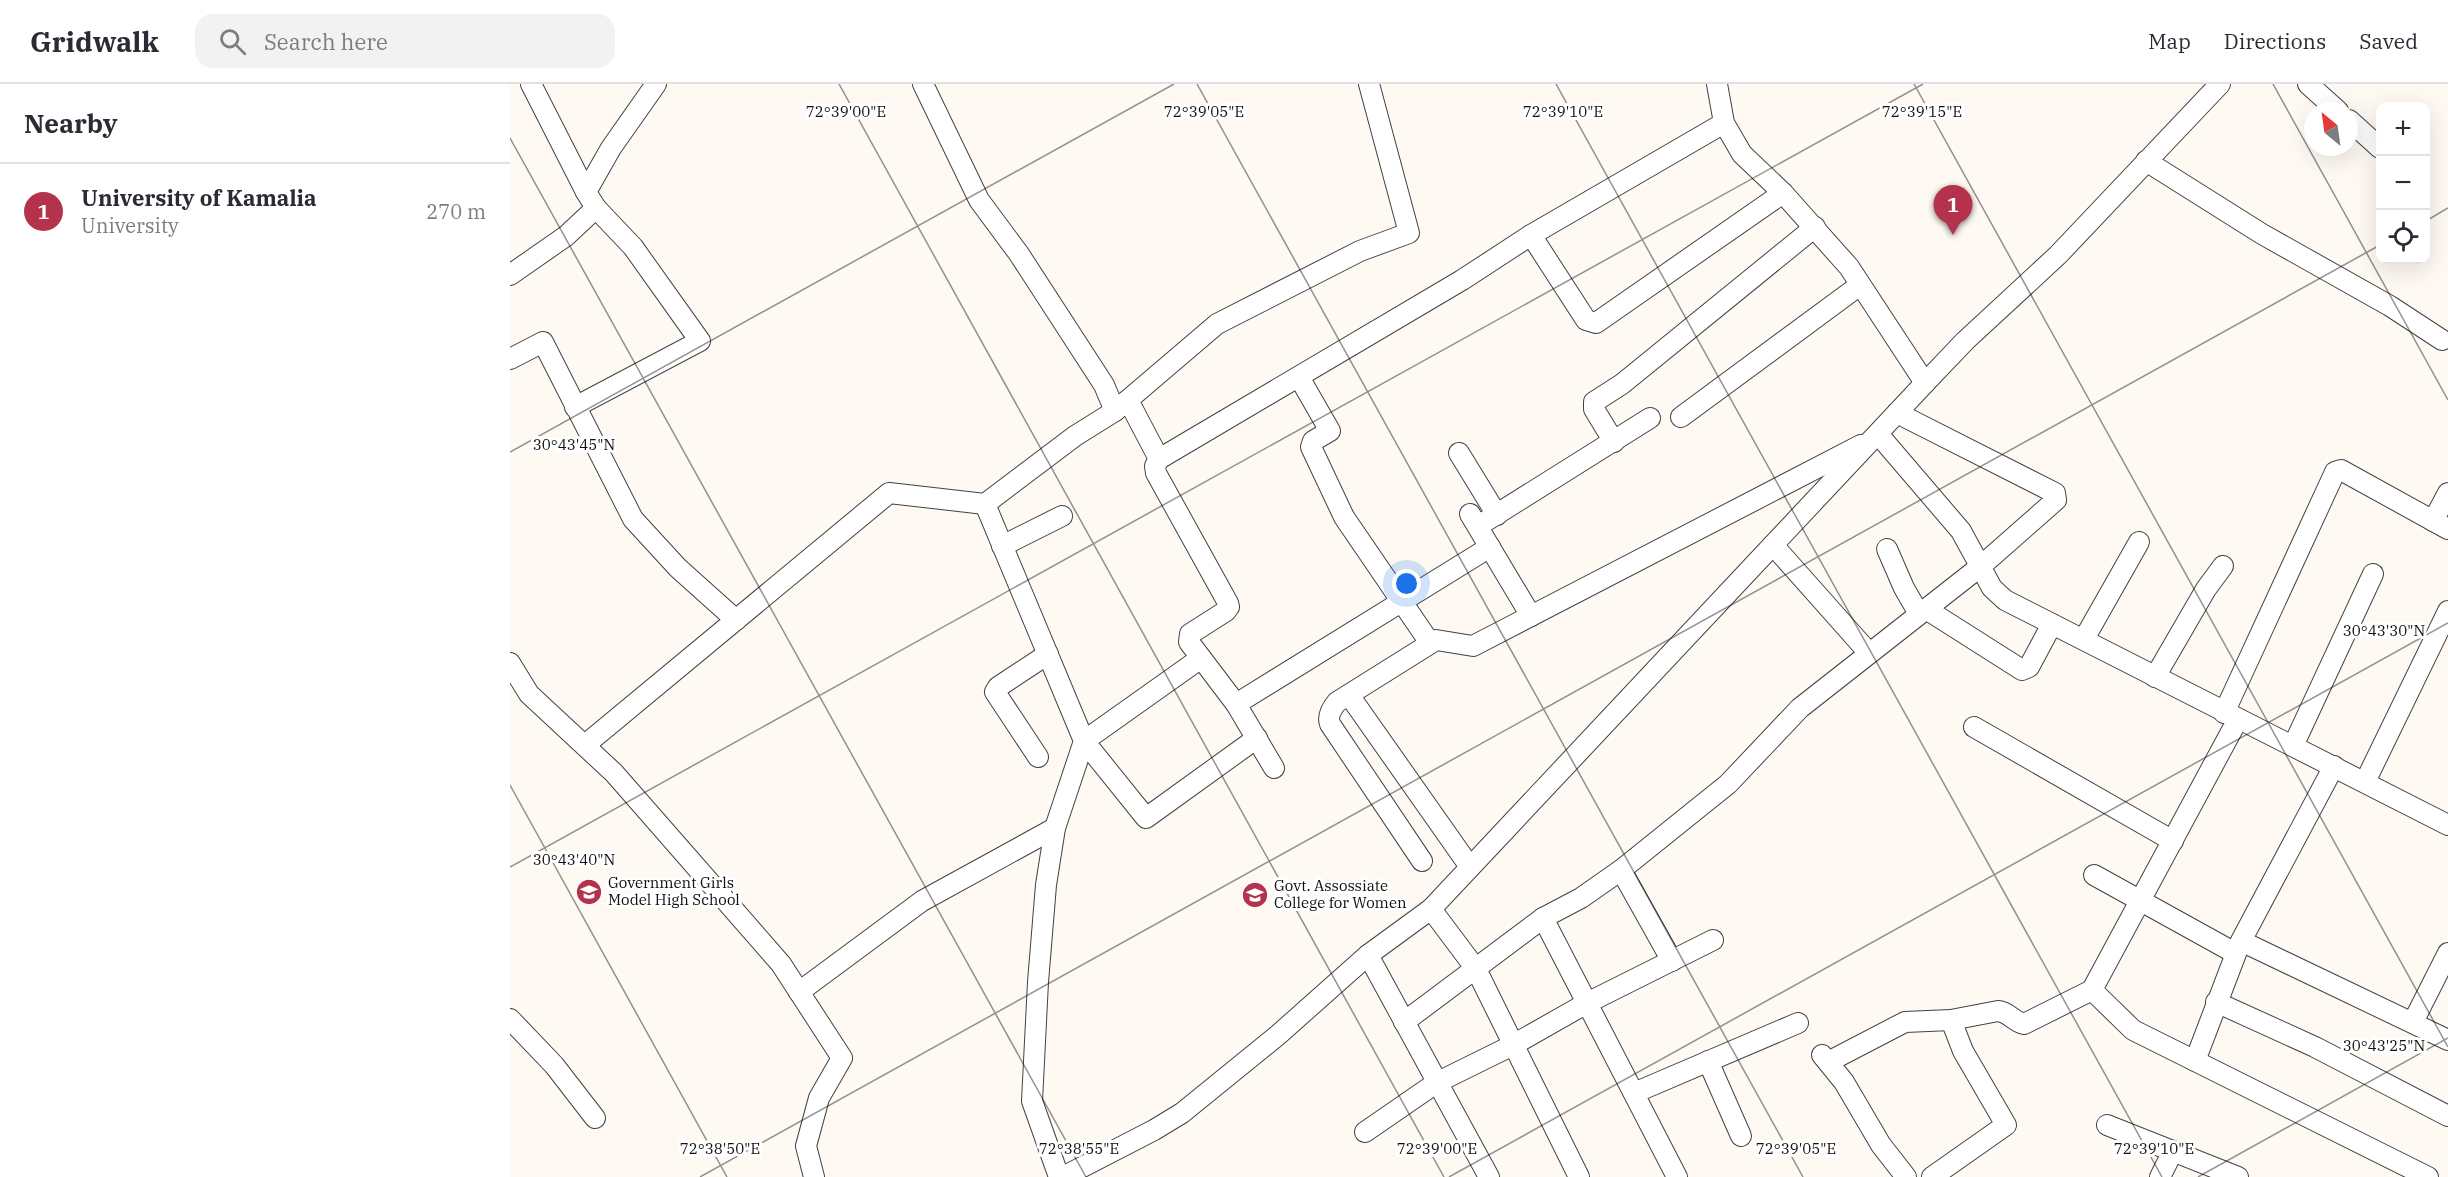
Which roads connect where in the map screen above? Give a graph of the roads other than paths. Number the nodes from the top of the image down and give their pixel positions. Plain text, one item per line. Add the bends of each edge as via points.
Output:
1 (531, 84) edge
2 (656, 84) edge
3 (923, 84) edge
4 (1368, 84) edge
5 (1717, 84) edge
6 (2220, 84) edge
7 (2308, 84) edge
8 (2328, 102) edge
9 (1725, 123) junction
10 (2358, 128) edge
11 (2376, 144) edge
12 (2146, 161) junction
13 (1782, 193) junction
14 (591, 200) junction
15 (1815, 227) junction
16 (1531, 235) junction
17 (511, 269) edge
18 (1860, 285) junction
19 (2442, 340) dead end
20 (510, 359) edge
21 (1299, 377) junction
22 (1925, 383) junction
23 (1122, 405) junction
24 (575, 407) junction
25 (1897, 412) junction
26 (1682, 417) dead end
27 (1650, 418) dead end
28 (1876, 436) junction
29 (1614, 442) junction
30 (1459, 453) dead end
31 (1158, 459) junction
32 (2448, 493) edge
33 (985, 504) junction
34 (1497, 515) junction
35 (1062, 516) dead end
36 (2441, 525) edge
37 (2139, 542) dead end
38 (1773, 545) junction
39 (1002, 546) junction
40 (1490, 546) junction
41 (1887, 549) dead end
42 (1982, 566) junction
43 (2223, 566) dead end
44 (2373, 574) dead end
45 (1401, 600) junction
46 (1923, 612) junction
47 (2448, 612) edge
48 (1531, 616) junction
49 (736, 620) junction
50 (2052, 624) junction
51 (2084, 639) junction
52 (1430, 643) junction
53 (1869, 653) junction
54 (1048, 654) junction
55 (1201, 658) junction
56 (510, 663) edge
57 (2155, 677) junction
58 (1349, 695) junction
59 (1236, 704) junction
60 (2231, 716) junction
61 (1974, 726) dead end
62 (1257, 738) junction
63 (1084, 741) junction
64 (585, 745) junction
65 (2293, 746) junction
66 (1038, 757) dead end
67 (2334, 766) junction
68 (1274, 768) dead end
69 (2366, 782) junction
70 (2448, 825) edge
71 (1055, 828) junction
72 (2173, 841) junction
73 (1422, 861) dead end
74 (1470, 867) junction
75 (1621, 870) junction
76 (2094, 875) dead end
77 (2141, 901) junction
78 (1431, 909) junction
79 (1543, 918) junction
80 (1713, 940) dead end
81 (2238, 947) junction
82 (2448, 953) edge
83 (1368, 955) junction
84 (1672, 961) junction
85 (1476, 969) junction
86 (2092, 990) junction
87 (799, 992) junction
88 (2216, 1002) junction
89 (1587, 1003) junction
90 (510, 1019) edge
91 (1951, 1020) junction
92 (1404, 1022) junction
93 (2414, 1022) junction
94 (1798, 1023) dead end
95 (2448, 1040) edge
96 (1513, 1045) junction
97 (1708, 1061) junction
98 (2195, 1061) junction
99 (1436, 1083) junction
100 (1634, 1093) junction
101 (2448, 1116) edge
102 (595, 1118) dead end
103 (2107, 1125) dead end
104 (1365, 1132) dead end
105 (1742, 1136) dead end
106 (2173, 1151) junction
107 (2425, 1176) edge
108 (814, 1177) edge
109 (1061, 1177) edge
110 (1488, 1177) edge
111 (1579, 1177) edge
112 (1677, 1177) edge
113 (1906, 1177) edge
114 (1932, 1177) edge
115 (2160, 1177) edge
116 (2238, 1177) edge

1 - 14 street
2 - 14 street via 610,148
3 - 23 street via 979,200 1104,385
4 - 23 street via 1409,233 1360,251 1217,324
5 - 9 street
6 - 12 street
7 - 8 street
9 - 13 street via 1742,154
9 - 16 street
10 - 11 street
12 - 19 street
12 - 22 street via 2058,255
13 - 15 street
13 - 16 street via 1596,323 1586,320
14 - 17 street via 566,236
14 - 24 street via 633,247 700,341
15 - 18 street
15 - 29 street via 1622,384 1594,402 1594,409
16 - 21 street
18 - 22 street
18 - 26 street
20 - 24 street via 543,342
21 - 31 street
21 - 45 street via 1330,431 1313,441 1311,447 1344,517
22 - 25 street
23 - 31 street
23 - 33 street
24 - 49 street via 633,519 678,568
25 - 28 street
25 - 42 street via 2055,493 2056,500
27 - 29 street
28 - 38 street
28 - 42 street via 1952,519
28 - 48 street
29 - 34 street
30 - 34 street
31 - 55 street via 1156,473 1229,607 1188,638
32 - 36 street
33 - 39 street
33 - 49 street via 889,493
34 - 40 street via 1474,520
35 - 39 street
36 - 60 street via 2341,470 2335,472
37 - 51 street
38 - 53 street
38 - 74 street
39 - 54 street
40 - 45 street
40 - 48 street
41 - 46 street via 1904,588
42 - 46 street
42 - 50 street via 1992,588 2005,600
43 - 57 street
44 - 65 street
45 - 52 street
45 - 59 street
46 - 50 street via 2022,670 2029,667
46 - 53 street
47 - 69 street
48 - 52 street via 1470,646 1438,639
49 - 64 street
50 - 51 street
51 - 57 street
52 - 58 street
53 - 75 street via 1800,708 1728,784
54 - 63 street
54 - 66 street via 995,692
55 - 59 street
55 - 63 street
56 - 64 street via 529,694
57 - 60 street
58 - 73 street via 1332,707 1330,724
58 - 74 street
59 - 62 street
60 - 65 street
60 - 72 street
61 - 72 street
62 - 63 street via 1146,818
62 - 68 street
63 - 71 street
64 - 87 street via 781,964
65 - 67 street
67 - 69 street
67 - 81 street
69 - 70 street
71 - 87 street via 922,901
71 - 109 street via 1046,885 1032,1101
72 - 77 street
74 - 78 street
75 - 79 street
75 - 84 street
76 - 77 street
77 - 81 street
77 - 86 street
78 - 83 street
78 - 85 street
79 - 85 street
79 - 89 street
80 - 84 street
81 - 88 street
81 - 93 street
82 - 93 street
83 - 92 street
83 - 109 street via 1182,1113
84 - 89 street
85 - 92 street
85 - 96 street
86 - 91 street via 2024,1024 1998,1011
86 - 98 street via 2133,1030
87 - 108 street via 842,1058 819,1098 806,1146
88 - 98 street
88 - 101 street via 2315,1047
89 - 96 street
89 - 100 street
90 - 102 street via 554,1065
91 - 113 street via 1905,1022 1825,1058
91 - 114 street via 2006,1125
92 - 99 street
93 - 95 street
94 - 97 street
96 - 99 street
96 - 111 street
97 - 100 street
97 - 105 street
98 - 107 street
99 - 104 street
99 - 110 street
100 - 112 street
103 - 106 street
106 - 115 street
106 - 116 street

